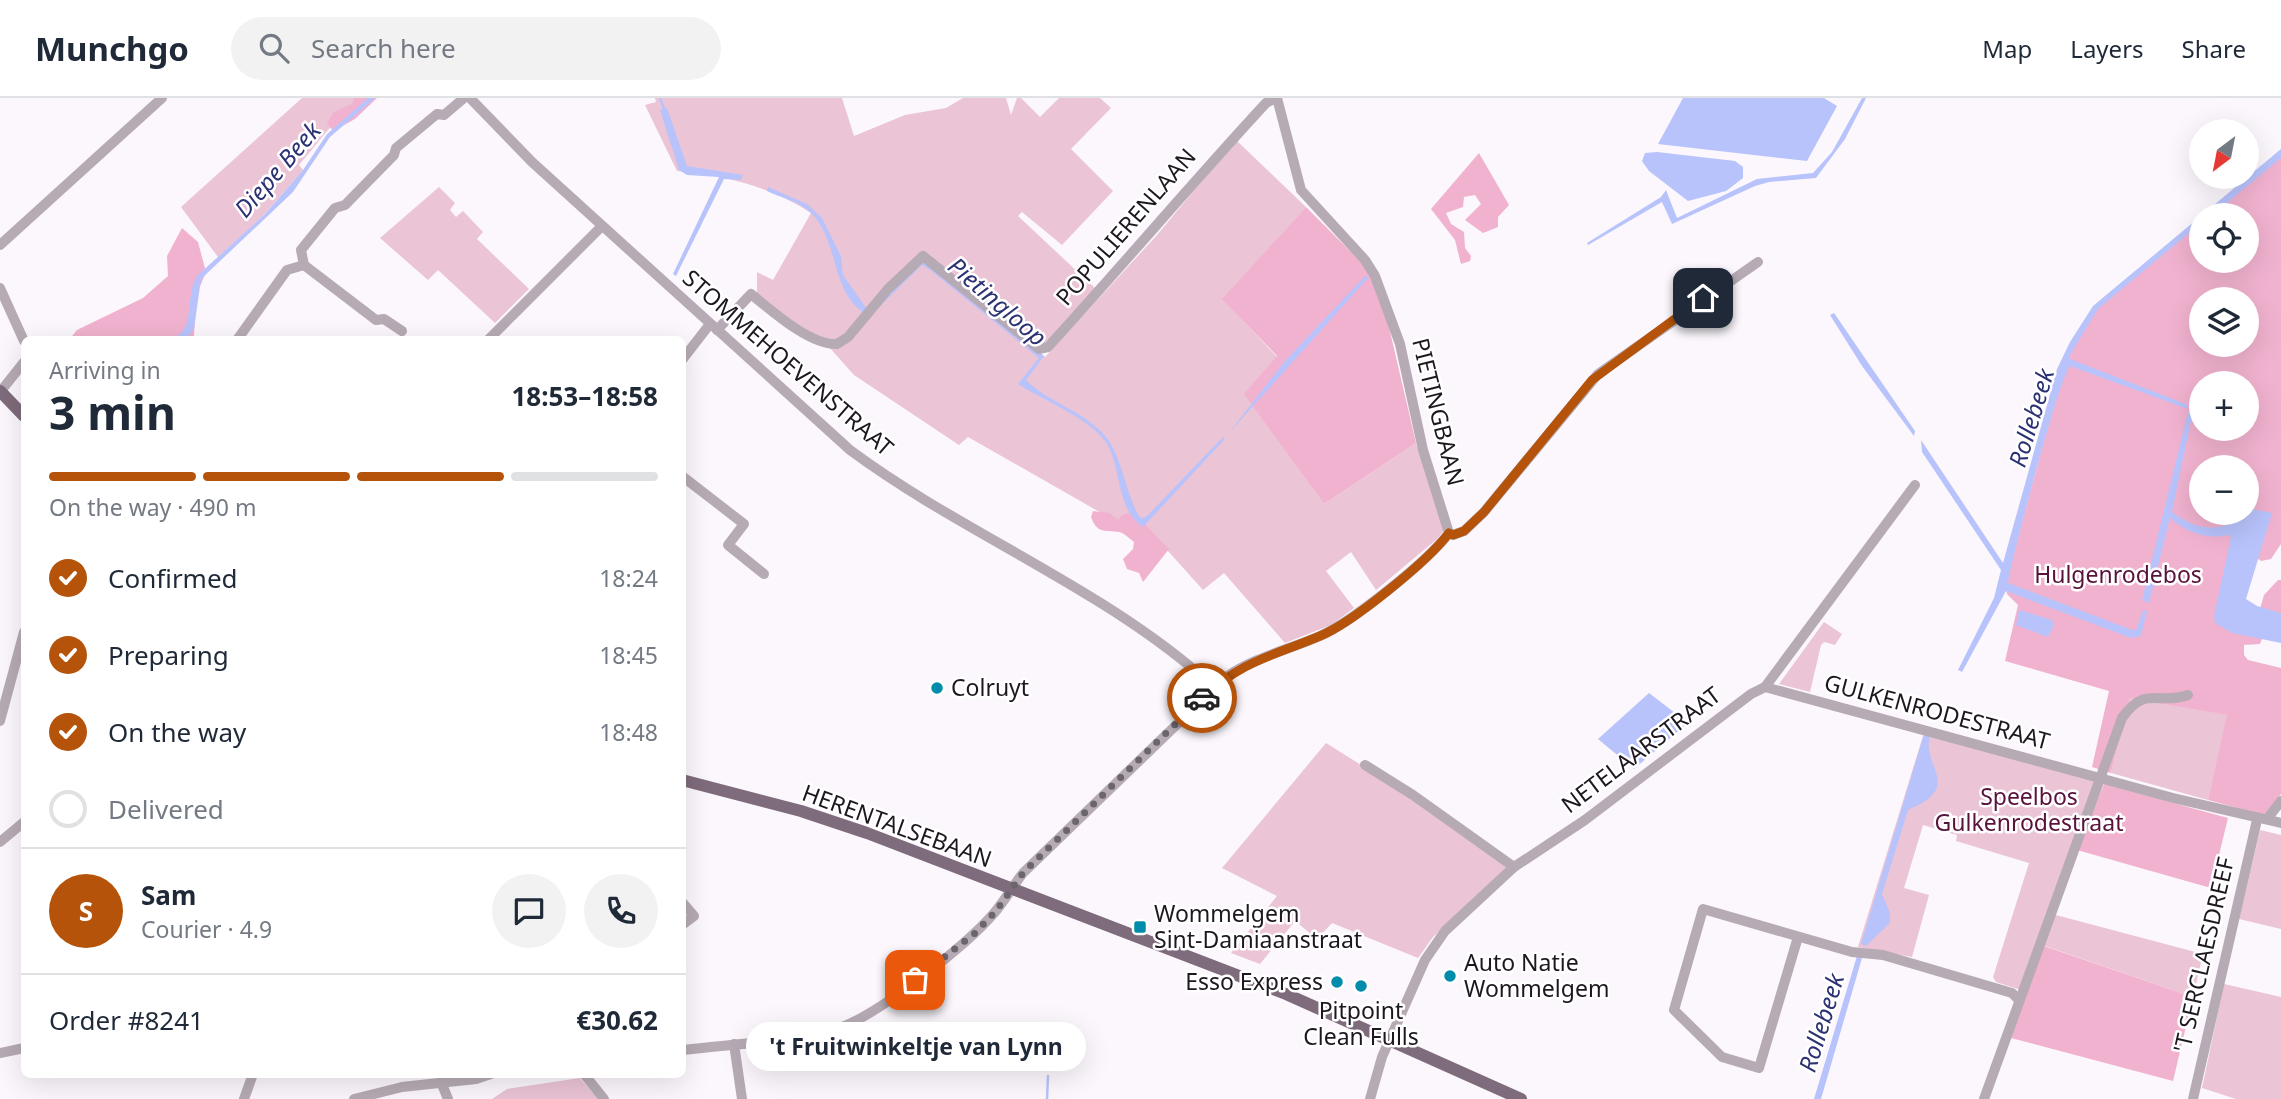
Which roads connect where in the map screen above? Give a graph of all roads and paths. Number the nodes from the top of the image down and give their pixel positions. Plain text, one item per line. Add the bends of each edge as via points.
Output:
1 (162, 98) edge
2 (464, 98) edge
3 (470, 98) edge
4 (1277, 98) edge
5 (602, 226) junction
6 (0, 245) edge
7 (1758, 262) dead end
8 (304, 265) junction
9 (0, 288) edge
10 (714, 327) junction
11 (402, 331) dead end
12 (22, 336) edge
13 (240, 336) edge
14 (492, 336) edge
15 (686, 356) edge
16 (21, 366) edge
17 (0, 391) edge
18 (21, 413) edge
19 (686, 479) edge
20 (1915, 485) dead end
21 (1449, 533) junction
22 (764, 574) dead end
23 (21, 641) edge
24 (1214, 687) junction
25 (1765, 687) junction
26 (4, 689) edge
27 (2188, 695) dead end
28 (0, 721) edge
29 (1365, 765) dead end
30 (2098, 777) junction
31 (686, 781) edge
32 (2281, 801) edge
33 (2262, 820) junction
34 (2281, 823) edge
35 (21, 824) edge
36 (0, 842) edge
37 (1514, 867) junction
38 (1010, 890) junction
39 (686, 907) edge
40 (686, 922) edge
41 (1798, 937) junction
42 (2018, 999) junction
43 (1390, 1040) junction
44 (734, 1044) junction
45 (21, 1049) edge
46 (686, 1050) edge
47 (0, 1053) edge
48 (252, 1078) edge
49 (479, 1078) edge
50 (587, 1078) edge
51 (441, 1082) junction
52 (244, 1099) edge
53 (354, 1099) edge
54 (448, 1099) edge
55 (604, 1099) edge
56 (742, 1099) edge
57 (1370, 1099) edge
58 (1521, 1099) edge
59 (1984, 1099) edge
60 (2193, 1099) edge

1 - 6 street
2 - 8 street via 396,148 345,205 335,208 301,250
3 - 5 street, STOMMEHOEVENSTRAAT
4 - 10 street, POPULIERENLAAN via 1266,103 1048,347 1040,349 923,256 848,337 830,344 789,324 751,293
4 - 21 street, PIETINGBAAN via 1301,190 1375,276 1400,344 1423,450
5 - 10 street, STOMMEHOEVENSTRAAT
5 - 14 street
7 - 21 street via 1598,374 1484,512 1464,531
8 - 11 street via 376,320 384,319
8 - 13 street via 287,270
9 - 12 street
10 - 15 street
10 - 24 street, STOMMEHOEVENSTRAAT via 872,466 1139,628
16 - 17 street
17 - 18 main road
19 - 22 street via 744,524 728,545
20 - 25 street, NETELAARSTRAAT
21 - 24 street via 1333,629 1253,661
23 - 26 street
24 - 38 street
25 - 30 street, GULKENRODESTRAAT
25 - 37 street, NETELAARSTRAAT
26 - 28 street
27 - 30 street via 2143,698 2132,704
29 - 37 street
30 - 33 street, GULKENRODESTRAAT
30 - 42 street
31 - 38 main road, HERENTALSEBAAN via 832,821
32 - 33 street
33 - 34 street
33 - 60 street, 'T SERCLAESDREEF
35 - 36 street
37 - 43 street, NETELAARSTRAAT via 1434,944
38 - 43 main road, HERENTALSEBAAN via 1286,994
38 - 44 street via 958,949 864,1017 816,1033
39 - 40 street via 694,916
41 - 41 street via 1703,909 1674,1010 1722,1057 1759,1068
41 - 42 street via 1916,964 2012,993
42 - 59 street
43 - 57 street, NETELAARSTRAAT
43 - 58 main road, HERENTALSEBAAN
44 - 46 street
44 - 56 street
45 - 47 street
48 - 52 street
49 - 51 street
50 - 55 street
51 - 53 street
51 - 54 street

